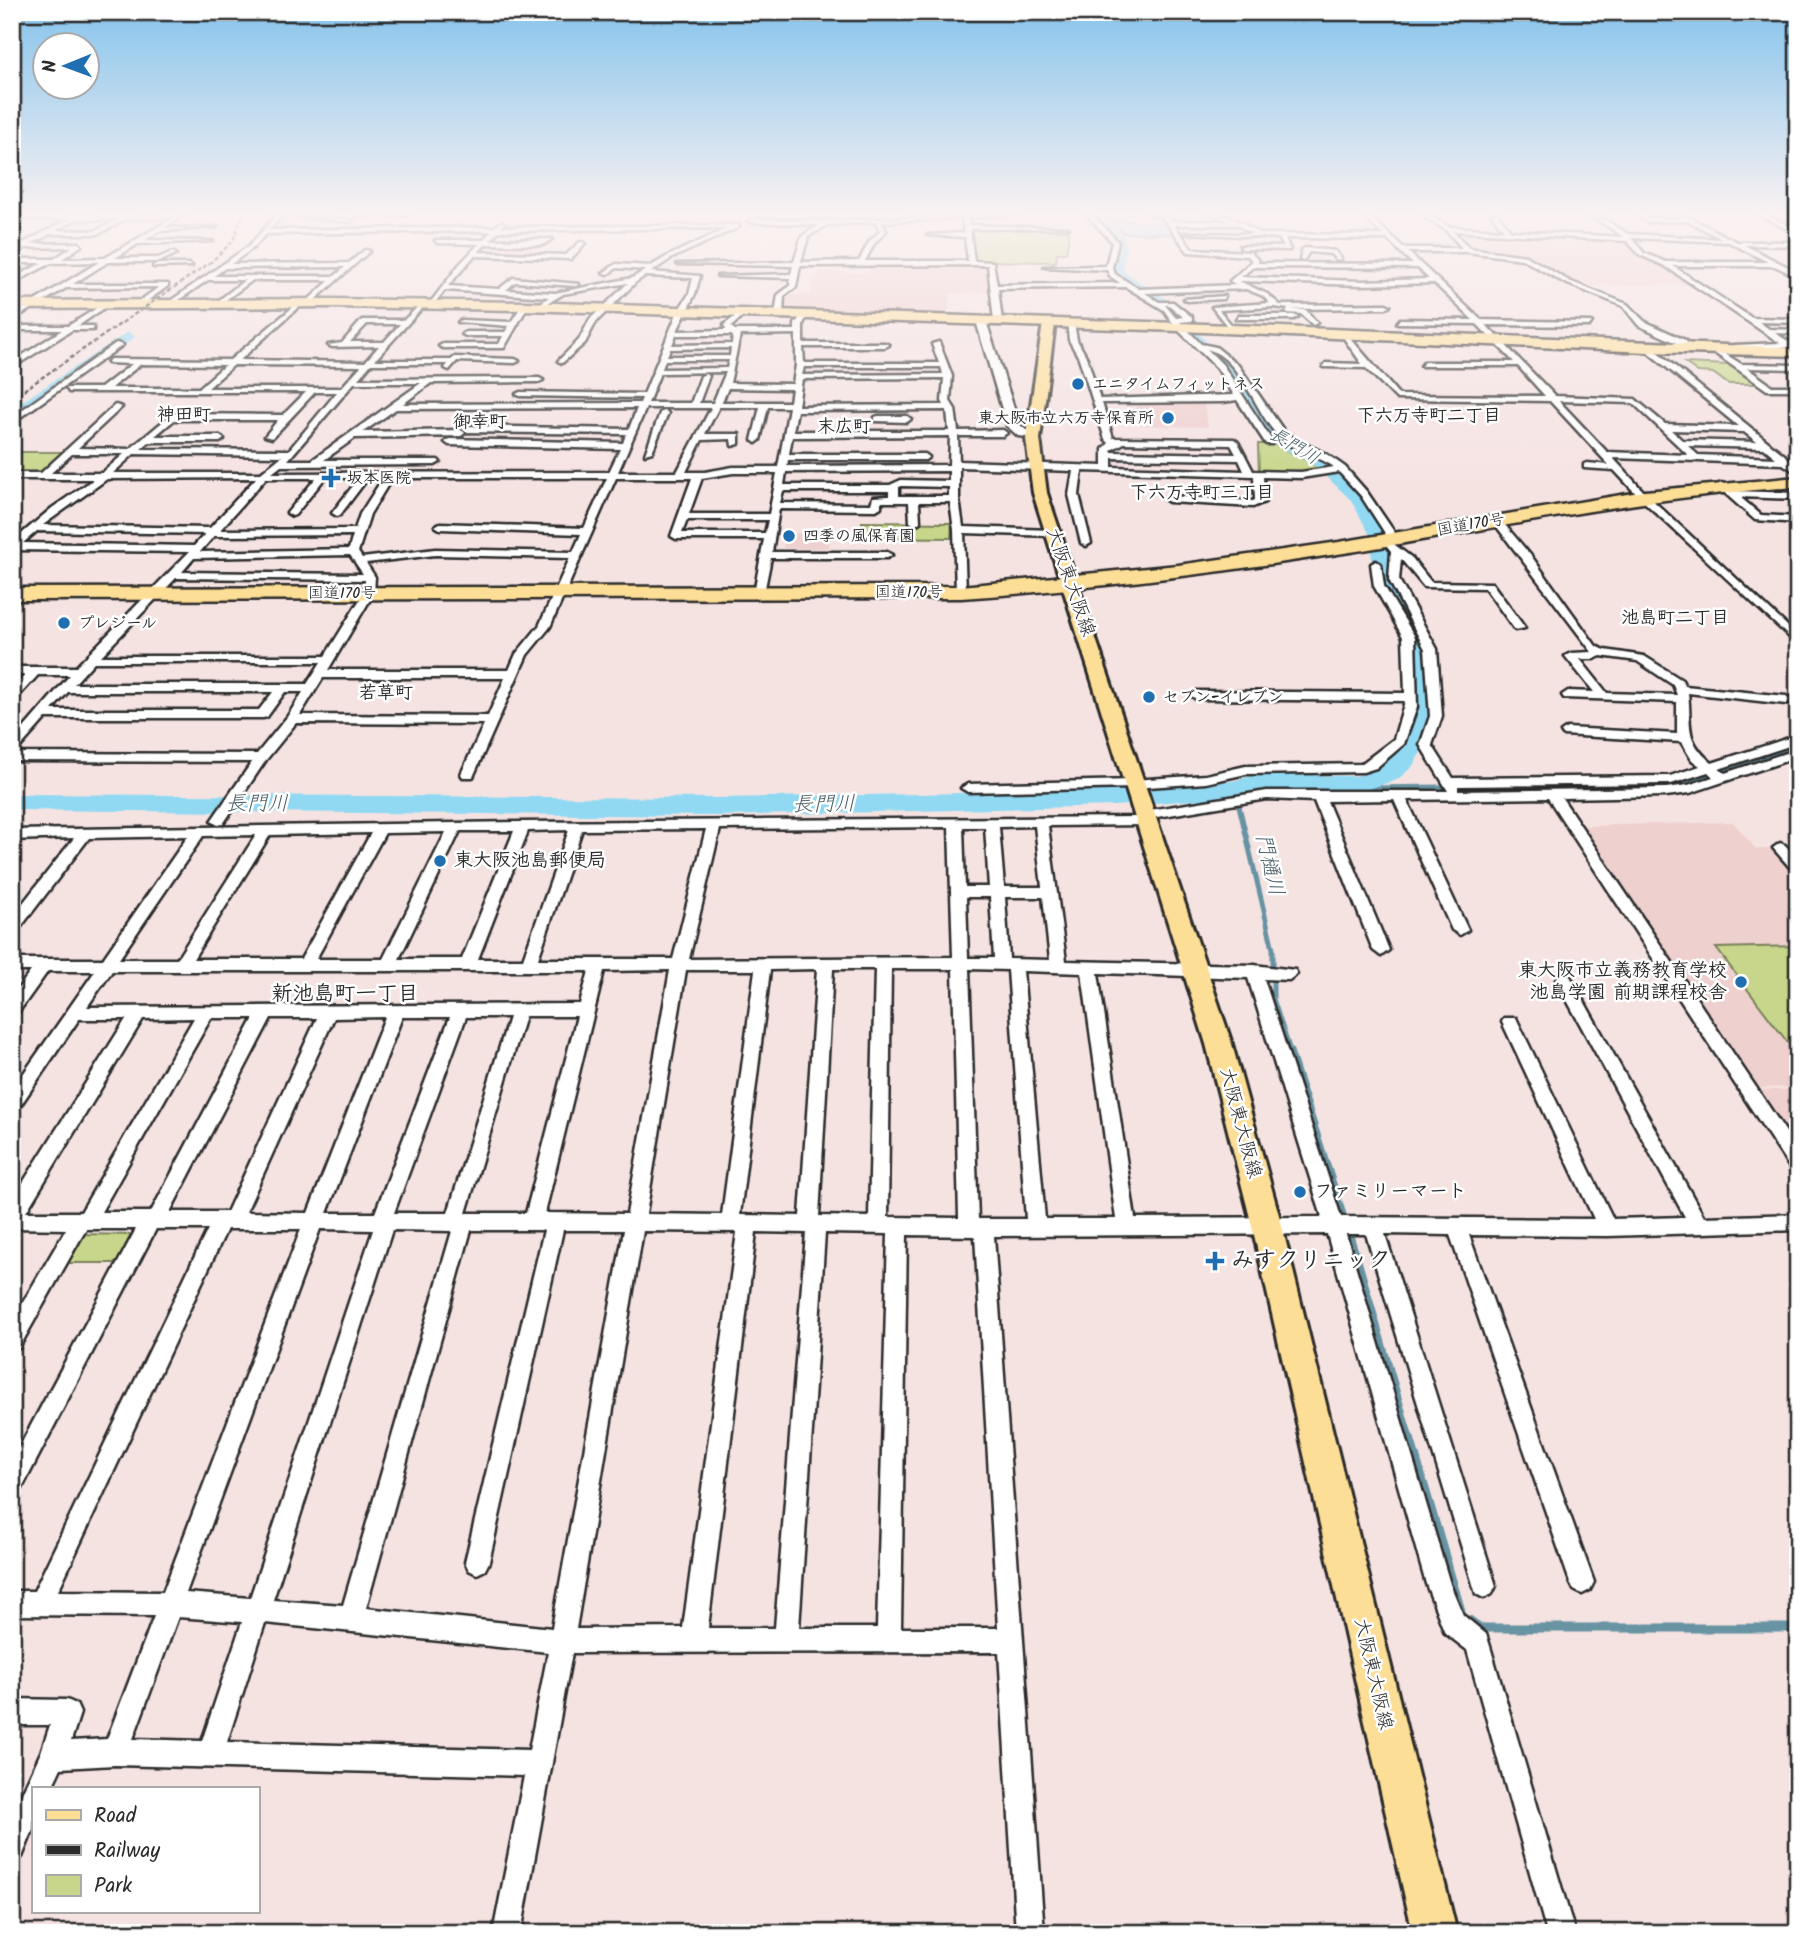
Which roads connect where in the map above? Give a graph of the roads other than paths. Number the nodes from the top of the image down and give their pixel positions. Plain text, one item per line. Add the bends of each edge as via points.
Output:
1 (12, 305) edge
2 (34, 305) junction
3 (51, 305) edge
4 (104, 305) edge
5 (161, 305) edge
6 (168, 305) joint
7 (216, 305) joint
8 (227, 305) edge
9 (304, 305) edge
10 (376, 305) edge
11 (609, 305) edge
12 (686, 305) edge
13 (780, 305) edge
14 (996, 305) edge
15 (1159, 305) edge
16 (1173, 305) edge
17 (1461, 305) edge
18 (1624, 305) edge
19 (1726, 305) edge
20 (425, 306) junction
21 (524, 306) junction
22 (540, 306) joint
23 (1277, 306) junction
24 (1386, 306) dead end
25 (604, 310) junction
26 (682, 312) junction
27 (741, 314) junction
28 (779, 314) junction
29 (804, 314) junction
30 (12, 318) edge
31 (1750, 320) junction
32 (981, 321) junction
33 (998, 321) junction
34 (1400, 321) dead end
35 (1478, 321) junction
36 (1798, 321) edge
37 (407, 322) junction
38 (462, 322) dead end
39 (1049, 323) junction
40 (1070, 323) junction
41 (514, 324) junction
42 (1227, 324) junction
43 (1589, 324) dead end
44 (1181, 325) junction
45 (12, 328) edge
46 (70, 328) junction
47 (90, 328) dead end
48 (1767, 331) junction
49 (730, 332) junction
50 (1798, 332) edge
51 (673, 333) junction
52 (467, 334) dead end
53 (508, 334) junction
54 (1345, 334) junction
55 (861, 337) dead end
56 (799, 338) junction
57 (1498, 340) junction
58 (385, 344) junction
59 (936, 344) dead end
60 (332, 345) dead end
61 (344, 345) junction
62 (885, 345) dead end
63 (1211, 345) joint
64 (1798, 345) edge
65 (443, 346) dead end
66 (667, 346) junction
67 (734, 346) junction
68 (1198, 346) junction
69 (1647, 348) junction
70 (1684, 349) junction
71 (1793, 349) edge
72 (1709, 350) junction
73 (662, 358) junction
74 (732, 358) junction
75 (110, 361) dead end
76 (140, 361) junction
77 (515, 361) dead end
78 (562, 361) dead end
79 (453, 362) junction
80 (234, 363) junction
81 (368, 363) junction
82 (1424, 364) dead end
83 (1518, 364) junction
84 (800, 365) junction
85 (945, 365) junction
86 (1326, 365) dead end
87 (12, 366) edge
88 (1368, 366) junction
89 (1739, 366) junction
90 (1798, 367) edge
91 (730, 370) junction
92 (446, 371) dead end
93 (657, 371) junction
94 (705, 376) dead end
95 (948, 376) junction
96 (799, 377) junction
97 (351, 381) junction
98 (429, 381) junction
99 (724, 385) junction
100 (54, 387) junction
101 (797, 387) junction
102 (1798, 388) edge
103 (68, 390) dead end
104 (103, 390) junction
105 (202, 390) junction
106 (313, 390) junction
107 (343, 390) junction
108 (520, 394) junction
109 (646, 396) junction
110 (1239, 397) junction
111 (1553, 398) junction
112 (1098, 401) junction
113 (765, 404) junction
114 (694, 405) junction
115 (716, 405) junction
116 (393, 406) junction
117 (118, 407) dead end
118 (497, 407) junction
119 (794, 407) junction
120 (950, 407) junction
121 (642, 408) junction
122 (876, 408) junction
123 (664, 413) dead end
124 (285, 418) junction
125 (867, 419) dead end
126 (879, 419) junction
127 (791, 420) junction
128 (804, 420) dead end
129 (12, 421) edge
130 (1662, 427) junction
131 (1746, 429) junction
132 (904, 430) junction
133 (464, 431) junction
134 (1003, 433) dead end
135 (354, 435) junction
136 (1034, 435) junction
137 (269, 436) dead end
138 (698, 437) junction
139 (788, 438) junction
140 (954, 438) junction
141 (147, 439) junction
142 (220, 439) dead end
143 (629, 440) junction
144 (756, 440) dead end
145 (652, 441) junction
146 (449, 442) junction
147 (1269, 442) dead end
148 (1115, 443) junction
149 (1679, 443) junction
150 (1766, 445) junction
151 (70, 451) junction
152 (132, 452) junction
153 (648, 452) dead end
154 (291, 453) junction
155 (1108, 455) junction
156 (1606, 455) junction
157 (784, 457) junction
158 (1242, 457) junction
159 (1696, 458) junction
160 (1786, 461) junction
161 (315, 462) junction
162 (435, 462) junction
163 (280, 463) junction
164 (955, 463) junction
165 (1035, 466) junction
166 (1587, 467) dead end
167 (1079, 468) junction
168 (1618, 468) junction
169 (1108, 469) junction
170 (1342, 469) junction
171 (731, 470) junction
172 (782, 470) junction
173 (1798, 471) edge
174 (426, 473) junction
175 (1254, 473) junction
176 (324, 474) junction
177 (614, 474) junction
178 (264, 475) junction
179 (366, 475) junction
180 (680, 475) junction
181 (698, 475) junction
182 (12, 476) edge
183 (43, 476) junction
184 (103, 477) junction
185 (389, 477) junction
186 (1798, 482) edge
187 (954, 484) junction
188 (12, 486) edge
189 (87, 488) junction
190 (778, 488) junction
191 (1727, 490) junction
192 (894, 494) junction
193 (1643, 496) junction
194 (1798, 496) edge
195 (914, 499) junction
196 (954, 499) junction
197 (1169, 499) dead end
198 (876, 507) junction
199 (773, 512) junction
200 (292, 513) dead end
201 (337, 513) dead end
202 (683, 517) junction
203 (1798, 520) edge
204 (875, 521) dead end
205 (1497, 521) junction
206 (915, 522) dead end
207 (440, 526) dead end
208 (33, 528) junction
209 (959, 530) junction
210 (586, 531) junction
211 (212, 532) junction
212 (358, 532) junction
213 (1053, 533) junction
214 (768, 536) junction
215 (1086, 543) dead end
216 (1393, 544) junction
217 (13, 546) edge
218 (195, 552) junction
219 (575, 555) junction
220 (766, 555) junction
221 (887, 555) dead end
222 (356, 557) junction
223 (1376, 564) dead end
224 (173, 575) junction
225 (370, 585) junction
226 (1071, 585) junction
227 (558, 592) junction
228 (961, 592) junction
229 (759, 593) junction
230 (12, 594) edge
231 (156, 594) junction
232 (1519, 628) dead end
233 (1798, 642) edge
234 (1600, 652) junction
235 (91, 659) junction
236 (328, 659) junction
237 (12, 671) edge
238 (35, 671) junction
239 (79, 671) junction
240 (321, 674) junction
241 (514, 674) junction
242 (65, 688) junction
243 (282, 688) junction
244 (312, 688) junction
245 (1682, 694) junction
246 (1196, 695) dead end
247 (1569, 695) dead end
248 (12, 696) edge
249 (1411, 696) junction
250 (1602, 696) junction
251 (1786, 700) dead end
252 (43, 714) junction
253 (292, 719) junction
254 (492, 720) junction
255 (1567, 732) dead end
256 (1685, 738) junction
257 (1798, 739) edge
258 (12, 750) edge
259 (1798, 754) edge
260 (12, 757) edge
261 (261, 758) junction
262 (1710, 768) junction
263 (468, 774) dead end
264 (1724, 779) junction
265 (968, 788) dead end
266 (1452, 788) junction
267 (1551, 792) junction
268 (1398, 795) junction
269 (1319, 797) junction
270 (1140, 802) junction
271 (219, 821) junction
272 (956, 822) junction
273 (992, 822) junction
274 (1041, 822) junction
275 (714, 825) junction
276 (523, 826) junction
277 (577, 826) junction
278 (455, 827) junction
279 (381, 828) junction
280 (266, 830) junction
281 (294, 830) junction
282 (199, 831) junction
283 (86, 833) junction
284 (130, 833) junction
285 (12, 835) edge
286 (1780, 848) dead end
287 (1798, 868) edge
288 (959, 892) junction
289 (997, 892) junction
290 (1050, 892) junction
291 (12, 928) edge
292 (1460, 930) dead end
293 (1381, 950) dead end
294 (389, 963) junction
295 (962, 963) junction
296 (306, 964) junction
297 (468, 964) junction
298 (529, 964) junction
299 (825, 964) junction
300 (883, 964) junction
301 (12, 965) edge
302 (44, 965) junction
303 (106, 965) junction
304 (181, 965) junction
305 (598, 965) junction
306 (679, 965) junction
307 (763, 965) junction
308 (1009, 965) junction
309 (1059, 967) junction
310 (1089, 968) junction
311 (1254, 971) junction
312 (1197, 972) junction
313 (1289, 974) dead end
314 (1564, 980) dead end
315 (12, 1009) edge
316 (329, 1010) junction
317 (519, 1010) junction
318 (586, 1010) junction
319 (266, 1011) junction
320 (396, 1011) junction
321 (460, 1011) junction
322 (206, 1012) junction
323 (74, 1013) junction
324 (138, 1013) junction
325 (1510, 1021) dead end
326 (12, 1104) edge
327 (1798, 1166) edge
328 (12, 1219) edge
329 (84, 1221) junction
330 (153, 1222) junction
331 (226, 1222) junction
332 (459, 1222) junction
333 (533, 1222) junction
334 (555, 1222) junction
335 (632, 1222) junction
336 (1798, 1222) edge
337 (313, 1223) junction
338 (383, 1223) junction
339 (739, 1223) junction
340 (813, 1224) junction
341 (888, 1225) junction
342 (1699, 1225) junction
343 (1267, 1226) junction
344 (1334, 1226) junction
345 (1373, 1226) junction
346 (977, 1227) junction
347 (1127, 1227) junction
348 (1457, 1227) junction
349 (1036, 1228) junction
350 (1608, 1228) junction
351 (12, 1340) edge
352 (12, 1484) edge
353 (477, 1562) dead end
354 (1582, 1582) dead end
355 (1485, 1586) dead end
356 (12, 1603) edge
357 (40, 1604) junction
358 (171, 1604) junction
359 (258, 1611) junction
360 (351, 1618) junction
361 (889, 1639) junction
362 (694, 1640) junction
363 (786, 1640) junction
364 (1012, 1640) junction
365 (562, 1641) junction
366 (12, 1712) edge
367 (116, 1752) junction
368 (53, 1755) junction
369 (210, 1755) junction
370 (539, 1763) junction
371 (39, 1787) edge
372 (32, 1801) edge
373 (12, 1847) edge
374 (507, 1933) edge
375 (1030, 1933) edge
376 (1435, 1933) edge
377 (1561, 1933) edge

1 - 2 highway
2 - 3 highway
2 - 30 street
4 - 46 street
5 - 6 highway
6 - 7 highway
7 - 8 highway
9 - 80 street
10 - 20 highway
11 - 25 street
12 - 26 street
13 - 28 street
14 - 33 street
15 - 44 street
16 - 44 street via 1189,319
17 - 35 street
18 - 70 street via 1641,323 1682,342
19 - 31 street
20 - 21 highway
20 - 37 street
21 - 22 highway
21 - 41 street
22 - 25 highway
23 - 24 street
23 - 42 street via 1214,309
23 - 42 street via 1303,312 1311,320
25 - 26 highway
25 - 78 street
26 - 27 highway
26 - 51 street
27 - 28 highway
27 - 49 street via 727,327
28 - 29 highway
29 - 32 highway
29 - 56 street
31 - 36 street
31 - 48 street
32 - 33 highway
32 - 136 street via 1013,426
33 - 39 highway
34 - 35 street
35 - 43 street
35 - 57 street
37 - 58 street
37 - 61 street via 365,322
38 - 41 street
39 - 40 highway
39 - 136 main road, 大阪東大阪線
40 - 44 highway
40 - 112 street
41 - 53 street
42 - 44 highway
42 - 54 highway
44 - 68 street
45 - 46 street
46 - 47 street
46 - 87 street
48 - 50 street
48 - 71 street
49 - 51 street
49 - 56 street
49 - 67 street via 737,336
51 - 66 street
52 - 53 street
53 - 65 street via 501,346
54 - 57 highway
54 - 88 street
55 - 56 street
56 - 62 street
56 - 84 street
57 - 69 highway
57 - 83 street
58 - 61 street
58 - 81 street
59 - 85 street
60 - 61 street
63 - 68 street
63 - 170 street via 1230,359 1281,435
64 - 71 street
66 - 67 street
66 - 73 street
67 - 74 street
68 - 110 street
69 - 70 highway
69 - 131 street
70 - 72 highway
71 - 72 highway
72 - 89 street
73 - 74 street
73 - 93 street
74 - 91 street
75 - 76 street
76 - 80 street
76 - 104 street
77 - 79 street
79 - 81 street
79 - 92 street
80 - 81 street
80 - 105 street
81 - 97 street
82 - 83 street
83 - 111 street
84 - 85 street
84 - 96 street
85 - 95 street
86 - 88 street
88 - 111 street via 1397,397
89 - 90 street
89 - 102 street via 1770,387
91 - 93 street
91 - 99 street
93 - 109 street
94 - 114 street
95 - 96 street
95 - 120 street via 945,390
96 - 101 street
97 - 98 street
97 - 107 street
98 - 108 street via 539,380
98 - 116 street
99 - 101 street
99 - 115 street
100 - 100 street via 108,346 118,345
100 - 129 street
101 - 119 street
103 - 104 street
104 - 105 street
105 - 106 street
106 - 107 street
106 - 124 street
107 - 154 street
108 - 109 street
108 - 118 street
109 - 121 street
110 - 112 street
110 - 147 street
111 - 130 street via 1634,401
111 - 156 street
112 - 148 street
113 - 115 street
113 - 119 street
113 - 144 street
114 - 115 street
114 - 121 street
115 - 138 street
116 - 118 street
116 - 135 street
117 - 151 street
118 - 121 street
118 - 133 street
119 - 122 street
119 - 127 street
120 - 122 street
120 - 140 street
121 - 143 street
122 - 126 street
123 - 145 street
124 - 137 street
124 - 141 street via 172,417
125 - 126 street
126 - 132 street
127 - 128 street
127 - 139 street
130 - 131 street
130 - 149 street
131 - 150 street
132 - 139 street
132 - 140 street
133 - 135 street
133 - 143 street
133 - 146 street
134 - 140 street
135 - 161 street
136 - 165 main road, 大阪東大阪線
138 - 171 street via 736,436
138 - 180 street
139 - 157 street
140 - 164 street
141 - 142 street
141 - 152 street
143 - 145 street
143 - 146 street
143 - 177 street
145 - 153 street
146 - 162 street
148 - 155 street via 1107,449
148 - 158 street via 1234,442
149 - 150 street
149 - 159 street
150 - 160 street
151 - 152 street
151 - 183 street
152 - 154 street
152 - 184 street
154 - 163 street
155 - 158 street
155 - 169 street
156 - 159 street
156 - 168 street
157 - 164 street
157 - 172 street
158 - 175 street
159 - 160 street
160 - 173 street
161 - 162 street
161 - 163 street
162 - 174 street
163 - 178 street
164 - 165 street
164 - 172 street
164 - 187 street
165 - 167 street
165 - 213 main road, 大阪東大阪線
166 - 168 street
167 - 169 street
167 - 215 street via 1074,495
168 - 193 street
169 - 175 street
170 - 175 street
170 - 216 street via 1375,509
171 - 172 street
171 - 181 street
172 - 190 street
174 - 177 street
174 - 185 street
175 - 197 street via 1260,502
176 - 178 street
176 - 179 street
176 - 200 street
177 - 180 street
177 - 210 street
178 - 184 street
178 - 211 street
179 - 185 street
179 - 201 street
180 - 181 street
181 - 202 street
182 - 183 street
183 - 184 street
184 - 189 street
185 - 212 street
186 - 191 highway, 国道170号
187 - 192 street via 901,484
187 - 196 street
188 - 189 street
189 - 208 street
190 - 192 street
190 - 199 street
191 - 193 highway, 国道170号
191 - 194 street
191 - 203 street via 1758,517
192 - 195 street
192 - 198 street via 876,499
193 - 205 highway, 国道170号
193 - 233 street
195 - 196 street
195 - 206 street
196 - 209 street
198 - 199 street
198 - 204 street
199 - 202 street
199 - 214 street
202 - 214 street via 676,536
205 - 216 highway, 国道170号
205 - 234 street via 1592,648
207 - 210 street
208 - 211 street
208 - 217 street
209 - 213 street
209 - 228 street
210 - 219 street
211 - 212 street
211 - 218 street
212 - 222 street
213 - 226 main road, 大阪東大阪線
214 - 220 street
216 - 226 highway, 国道170号
216 - 232 street via 1428,585 1488,585
216 - 266 street via 1394,580 1432,649 1436,716 1426,745
217 - 218 street
218 - 222 street
218 - 224 street
219 - 222 street via 453,552
219 - 227 street
220 - 221 street
220 - 229 street
222 - 225 street
223 - 249 street via 1379,586 1409,637
224 - 225 street
224 - 231 street
225 - 227 highway, 国道170号
225 - 231 highway, 国道170号
225 - 236 street
226 - 228 highway, 国道170号
226 - 270 main road, 大阪東大阪線
227 - 229 highway, 国道170号
227 - 241 street via 544,627 522,654
228 - 229 highway, 国道170号
230 - 231 highway, 国道170号
231 - 235 street
234 - 245 street via 1640,658 1678,683
234 - 250 street via 1572,656
235 - 236 street
235 - 239 street
236 - 240 street
237 - 238 street
238 - 239 street
238 - 248 street
239 - 242 street
240 - 241 street
240 - 244 street
241 - 254 street
242 - 243 street
242 - 252 street
243 - 244 street
243 - 252 street via 263,714
244 - 253 street
245 - 250 street
245 - 251 street
245 - 256 street
246 - 249 street
247 - 250 street
249 - 270 street via 1400,741 1371,765 1246,770
252 - 258 street
253 - 254 street
253 - 261 street
254 - 263 street
255 - 256 street
256 - 262 street
257 - 262 street
259 - 264 street
260 - 261 street
261 - 271 street
262 - 264 street
262 - 266 street via 1671,780
264 - 267 street via 1666,792
265 - 270 street
266 - 267 street
266 - 268 street
267 - 327 street
268 - 269 street
268 - 292 street
269 - 270 street
269 - 293 street
270 - 274 street
270 - 312 main road, 大阪東大阪線
271 - 281 street
271 - 284 street
272 - 273 street
272 - 275 street
272 - 288 street
273 - 274 street
273 - 289 street
274 - 290 street
275 - 277 street
275 - 306 street
276 - 277 street
276 - 278 street
276 - 297 street
277 - 298 street
278 - 279 street
278 - 294 street
279 - 281 street
279 - 296 street
280 - 281 street
280 - 282 street
280 - 304 street
282 - 284 street
282 - 303 street
283 - 284 street
283 - 285 street
283 - 291 street
286 - 287 street
288 - 289 street
288 - 295 street
289 - 290 street
289 - 308 street
290 - 309 street
294 - 296 street
294 - 297 street
295 - 300 street
295 - 308 street
295 - 346 street
296 - 304 street
297 - 298 street
298 - 305 street
299 - 300 street
299 - 307 street
299 - 340 street
300 - 341 street
301 - 302 street
302 - 303 street
302 - 315 street
303 - 304 street
303 - 323 street
305 - 306 street
305 - 318 street
306 - 307 street
306 - 335 street
307 - 339 street
308 - 309 street
308 - 349 street
309 - 310 street
310 - 312 street
310 - 347 street
311 - 312 street
311 - 313 street
311 - 344 street
312 - 343 main road, 大阪東大阪線
314 - 342 street
316 - 319 street
316 - 320 street
316 - 331 street
317 - 318 street
317 - 321 street
317 - 332 street
318 - 333 street
319 - 322 street
319 - 330 street
320 - 321 street
320 - 337 street
321 - 338 street
322 - 324 street
322 - 329 street
323 - 324 street
323 - 326 street
324 - 328 street
325 - 350 street
328 - 329 street
329 - 330 street
329 - 351 street
330 - 331 street
330 - 352 street
331 - 337 street
331 - 357 street
332 - 333 street
332 - 338 street
332 - 360 street
333 - 334 street
334 - 335 street
334 - 353 street
335 - 339 street
335 - 365 street
336 - 342 street
337 - 338 street
337 - 358 street
338 - 359 street
339 - 340 street
339 - 362 street
340 - 341 street
340 - 363 street
341 - 346 street
341 - 361 street
342 - 350 street
343 - 344 street
343 - 347 street
343 - 376 main road, 大阪東大阪線
344 - 345 street
344 - 377 street via 1438,1584 1454,1623 1477,1643
345 - 348 street
345 - 355 street
346 - 349 street
346 - 364 street
347 - 349 street
348 - 350 street
348 - 354 street
356 - 357 street
357 - 358 street
358 - 359 street
358 - 367 street
359 - 360 street
359 - 369 street
360 - 365 street
361 - 363 street
361 - 364 street
362 - 363 street
362 - 365 street
364 - 375 street
365 - 370 street
366 - 368 street via 67,1713
367 - 368 street
367 - 369 street
368 - 371 street
369 - 370 street
370 - 374 street
372 - 373 street

